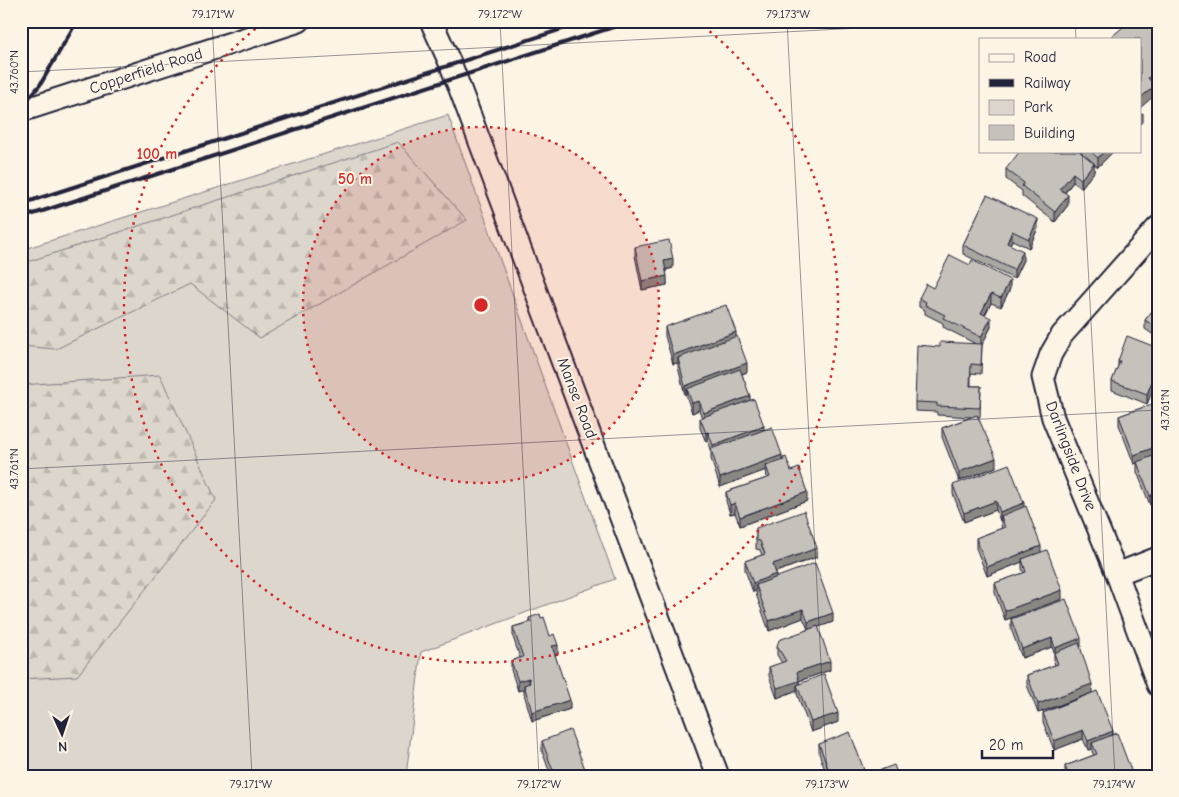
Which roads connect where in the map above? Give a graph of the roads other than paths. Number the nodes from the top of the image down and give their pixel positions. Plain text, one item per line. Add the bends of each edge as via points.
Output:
1 (299, 21) edge
2 (431, 21) edge
3 (21, 111) edge
4 (1158, 227) edge
5 (1158, 558) edge
6 (1117, 574) junction
7 (1158, 685) edge
8 (718, 776) edge

1 - 3 street, Copperfield Road
2 - 8 street, Manse Road via 451,65
4 - 6 street, Darlingside Drive via 1062,335 1050,354 1043,377 1053,418
5 - 6 street
6 - 7 street, Darlingside Drive

